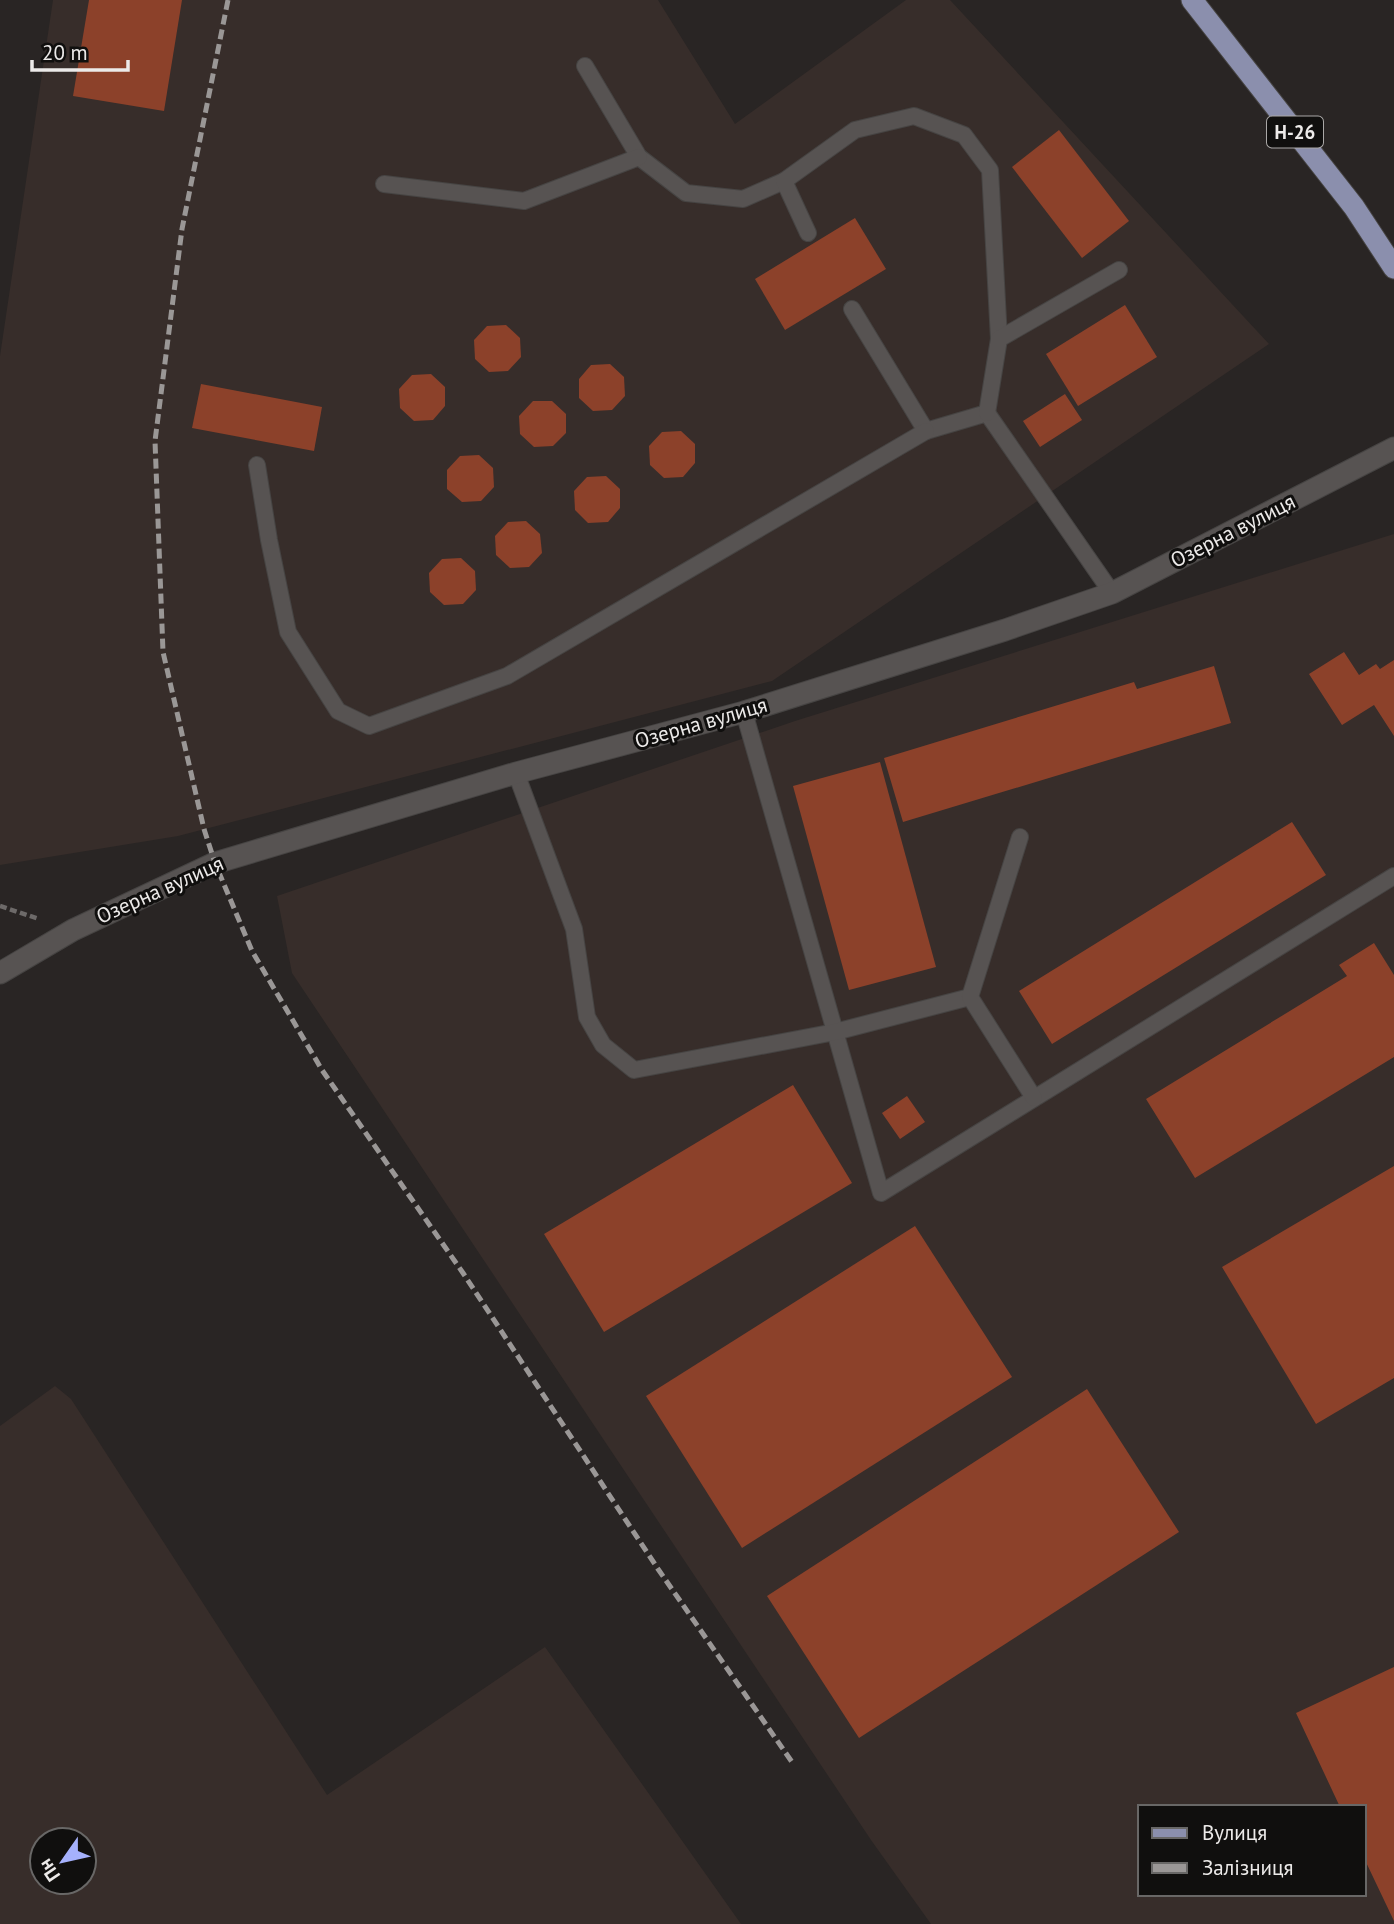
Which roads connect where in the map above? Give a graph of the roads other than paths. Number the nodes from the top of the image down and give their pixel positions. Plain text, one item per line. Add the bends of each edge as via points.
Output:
1 (1192, 0) edge
2 (585, 66) dead end
3 (639, 157) junction
4 (784, 181) junction
5 (384, 184) dead end
6 (808, 233) dead end
7 (1394, 268) edge
8 (1119, 270) dead end
9 (852, 309) dead end
10 (999, 339) junction
11 (987, 413) junction
12 (926, 431) junction
13 (1394, 448) edge
14 (257, 465) dead end
15 (1112, 593) junction
16 (744, 712) junction
17 (516, 774) junction
18 (1020, 836) dead end
19 (1394, 876) edge
20 (0, 973) edge
21 (970, 997) junction
22 (835, 1032) junction
23 (1034, 1098) junction

1 - 7 main road, Н-26 via 1354,207
2 - 3 lane
3 - 4 lane via 686,193 743,199
3 - 5 lane via 524,201
4 - 6 lane
4 - 10 lane via 855,130 915,116 964,135 990,170
8 - 10 lane
9 - 12 lane
10 - 11 lane
11 - 12 lane
11 - 15 lane
12 - 14 lane via 507,676 369,726 338,711 288,632
13 - 15 street, Озерна вулиця
15 - 16 street, Озерна вулиця
16 - 17 street, Озерна вулиця
16 - 22 lane
17 - 20 street, Озерна вулиця via 215,863 73,930
17 - 22 lane via 574,929 587,1017 603,1045 634,1070
18 - 21 lane
19 - 23 lane
21 - 22 lane
21 - 23 lane
22 - 23 lane via 881,1193

